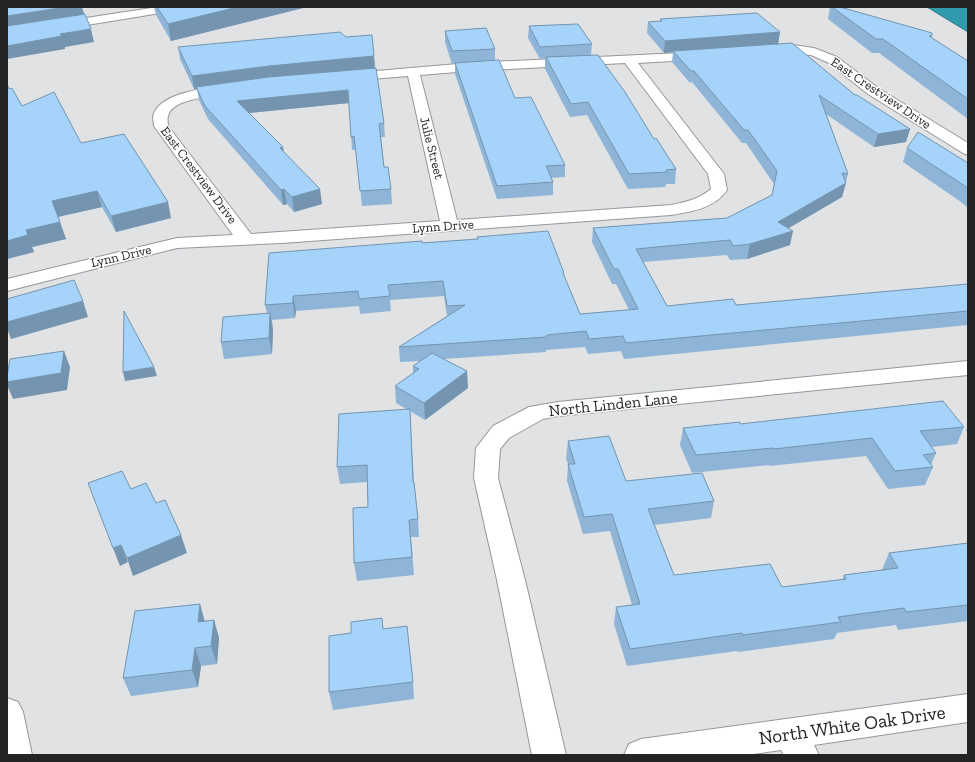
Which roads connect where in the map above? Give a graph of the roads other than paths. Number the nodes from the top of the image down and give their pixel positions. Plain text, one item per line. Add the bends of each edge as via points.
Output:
1 (179, 7) edge
2 (7, 34) edge
3 (756, 50) edge
4 (715, 55) edge
5 (629, 60) junction
6 (413, 71) junction
7 (337, 78) edge
8 (242, 88) edge
9 (968, 150) edge
10 (450, 226) junction
11 (246, 240) junction
12 (7, 285) edge
13 (968, 368) edge
14 (968, 708) edge
15 (7, 712) edge
16 (796, 744) edge
17 (15, 755) edge
18 (549, 755) edge
19 (641, 755) edge

1 - 2 street
3 - 9 street, East Crestview Drive via 793,50 822,55
4 - 5 street
5 - 6 street
5 - 10 street, Lynn Drive via 716,174 719,190 711,198 695,206 671,210
6 - 7 street
6 - 10 street, Julie Street
8 - 11 street, East Crestview Drive via 182,97 165,107 159,121
10 - 11 street, Lynn Drive
11 - 12 street, Lynn Drive via 177,243
13 - 18 street, North Linden Lane via 558,409 537,412 502,432 488,448 486,478 512,580
14 - 16 street, North White Oak Drive
15 - 17 street
16 - 19 street, North White Oak Drive

